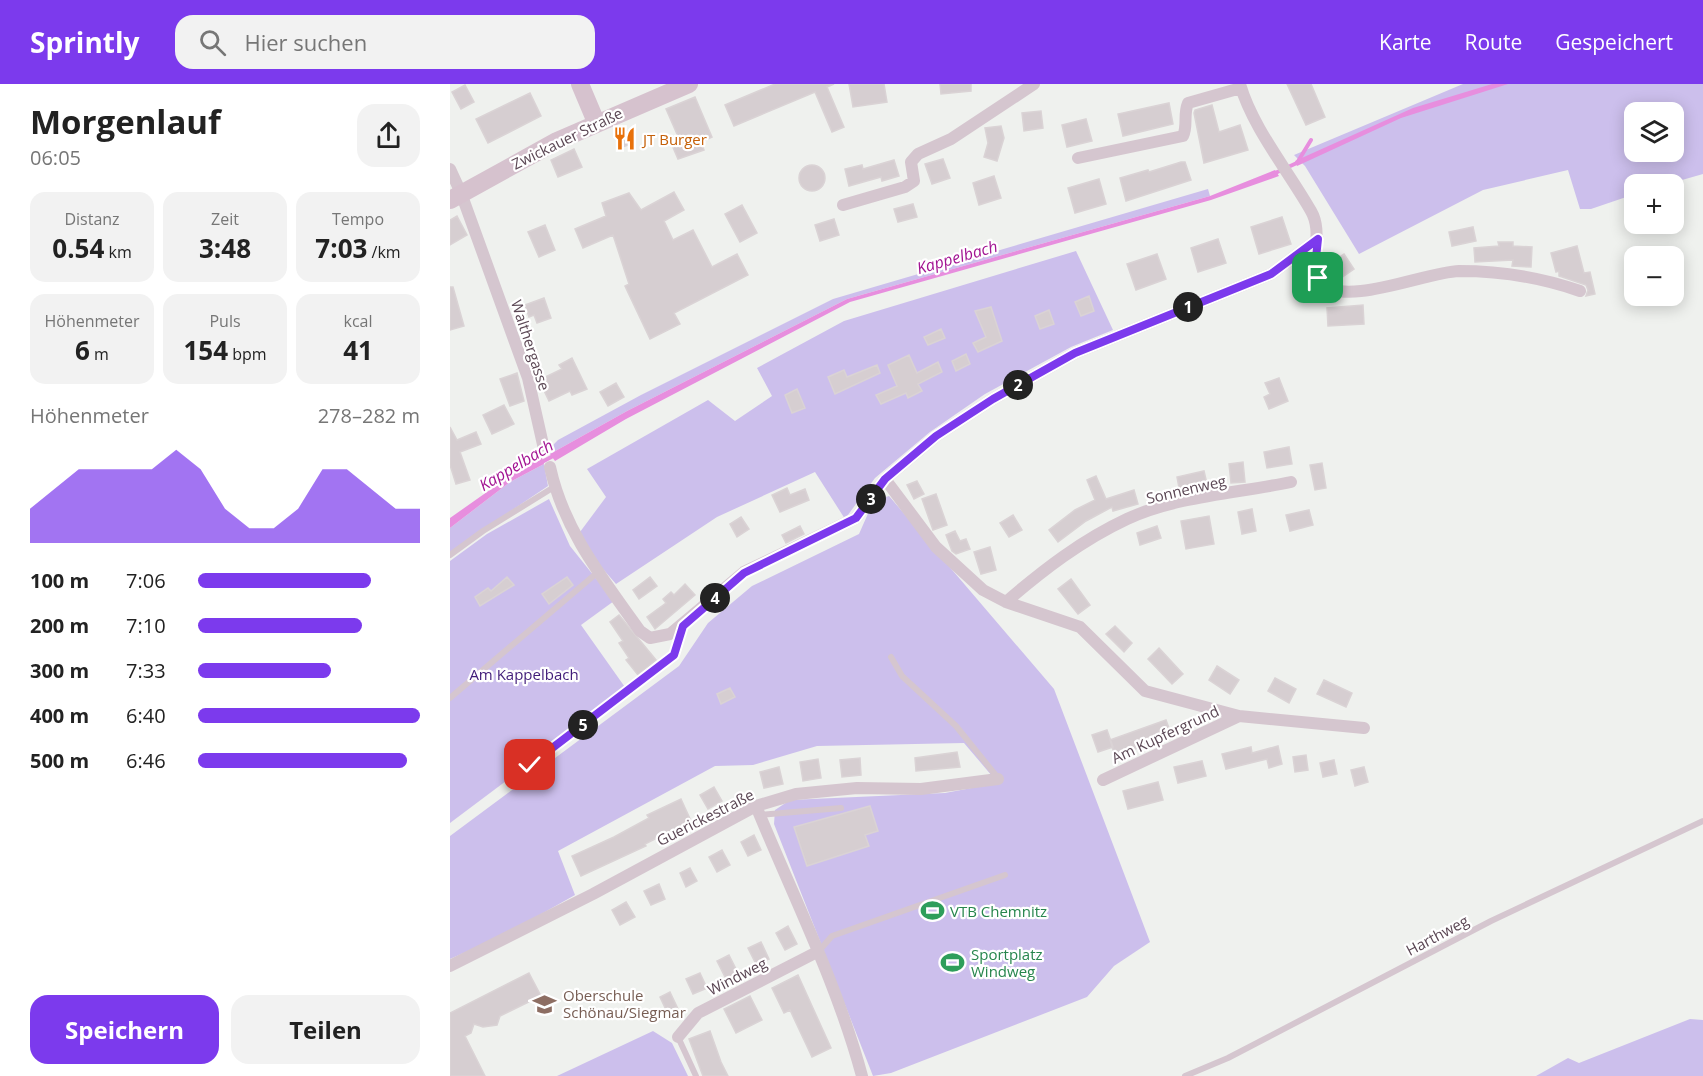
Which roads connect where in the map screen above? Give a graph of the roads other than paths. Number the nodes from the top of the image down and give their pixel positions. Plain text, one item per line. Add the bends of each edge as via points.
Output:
1 (580, 84) edge
2 (688, 84) edge
3 (1034, 84) edge
4 (1241, 86) edge
5 (596, 122) junction
6 (1078, 158) dead end
7 (450, 170) edge
8 (455, 196) edge
9 (843, 205) dead end
10 (1318, 239) junction
11 (1580, 291) dead end
12 (544, 449) joint
13 (550, 467) joint
14 (885, 479) junction
15 (1292, 482) dead end
16 (554, 488) junction
17 (450, 555) edge
18 (598, 572) junction
19 (1006, 602) junction
20 (683, 626) junction
21 (891, 657) dead end
22 (450, 698) edge
23 (1239, 716) junction
24 (1364, 728) dead end
25 (526, 769) dead end
26 (998, 779) joint
27 (1103, 780) dead end
28 (841, 807) dead end
29 (758, 810) junction
30 (1703, 821) edge
31 (1005, 875) dead end
32 (817, 952) junction
33 (450, 966) edge
34 (678, 1037) joint
35 (696, 1076) edge
36 (862, 1076) edge
37 (1185, 1076) edge

1 - 5 main road
2 - 5 main road, Zwickauer Straße
3 - 9 street via 951,139 918,154 911,162 914,181 905,187
4 - 6 street via 1188,103 1183,136
4 - 10 street via 1318,225
5 - 8 main road, Zwickauer Straße
7 - 8 street, Walthergasse
8 - 12 street, Walthergasse via 528,378
10 - 11 street via 1315,267 1318,278 1331,290 1369,291 1457,271 1509,273
10 - 14 street via 1271,274 1075,353 946,430
12 - 13 lane, Walthergasse
13 - 16 street, Walthergasse
14 - 19 street, Am Kupfergrund via 936,547 983,590
14 - 20 street via 856,518 744,573
15 - 19 street, Sonnenweg via 1168,506 1127,519 1043,570
16 - 17 lane
16 - 18 street, Walthergasse via 577,540
18 - 20 street, Walthergasse via 640,631 650,638 670,634
18 - 22 lane
19 - 23 street, Am Kupfergrund via 1080,627 1145,691
20 - 25 lane via 674,655
21 - 26 lane via 902,676 956,726
23 - 24 street, Am Kupfergrund
23 - 27 street, Am Kupfergrund
26 - 29 street, Guerickestraße via 921,789 857,788 796,794
28 - 29 lane
29 - 32 street
29 - 33 street, Guerickestraße
30 - 37 lane, Harthweg via 1491,921 1228,1058
31 - 32 lane via 832,936
32 - 34 street, Windweg via 698,1013
32 - 36 street
34 - 35 lane

